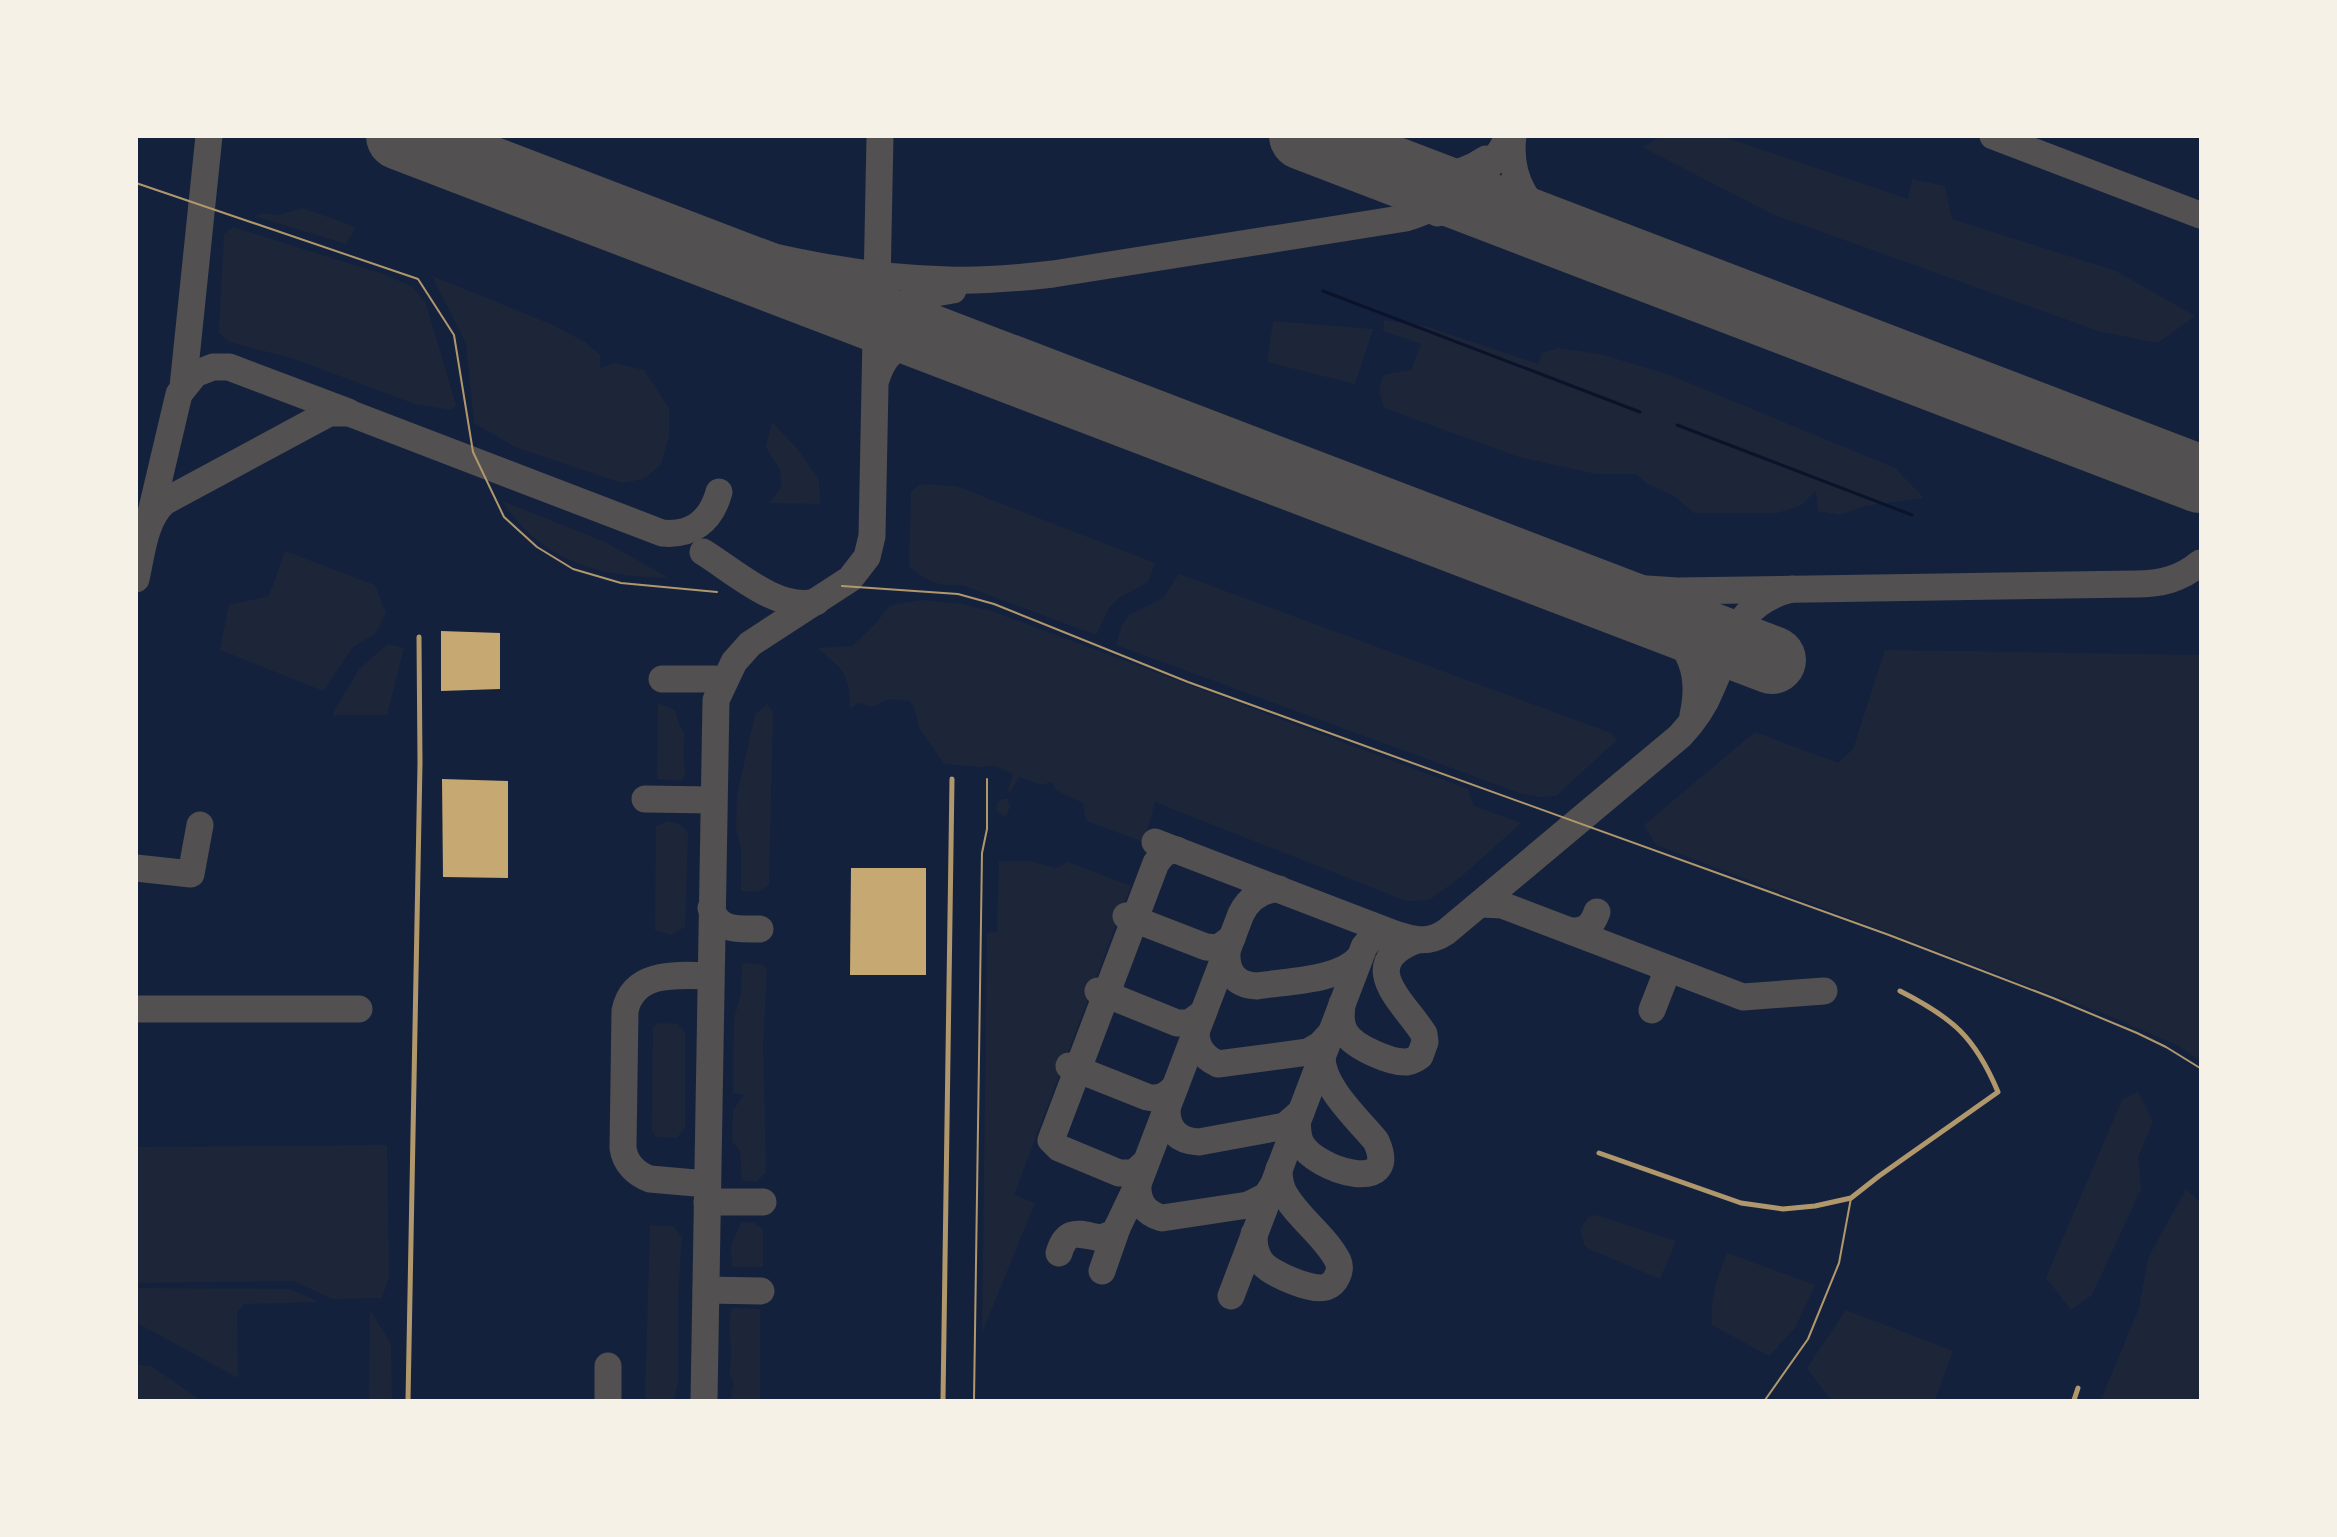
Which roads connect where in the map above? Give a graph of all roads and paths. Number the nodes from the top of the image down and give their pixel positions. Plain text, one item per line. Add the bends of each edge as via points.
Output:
1 (136, 183) edge
2 (842, 586) dead end
3 (717, 592) dead end
4 (419, 638) dead end
5 (987, 778) dead end
6 (952, 779) dead end
7 (1900, 991) dead end
8 (2200, 1068) edge
9 (1599, 1153) dead end
10 (1851, 1198) junction
11 (2078, 1388) dead end
12 (408, 1401) edge
13 (943, 1401) edge
14 (974, 1401) edge
15 (1765, 1401) edge
16 (2074, 1401) edge

1 - 3 lane via 418,279 454,335 473,452 504,517 537,547 573,568 621,583
2 - 8 lane via 958,594 994,604 1188,682 1918,946 2137,1033
4 - 12 street
5 - 14 lane via 987,829 982,853
6 - 13 street
7 - 10 street via 1928,1006 1966,1036 1982,1056 1998,1092
9 - 10 street via 1741,1203 1783,1209
10 - 15 lane via 1839,1263 1808,1339
11 - 16 street

